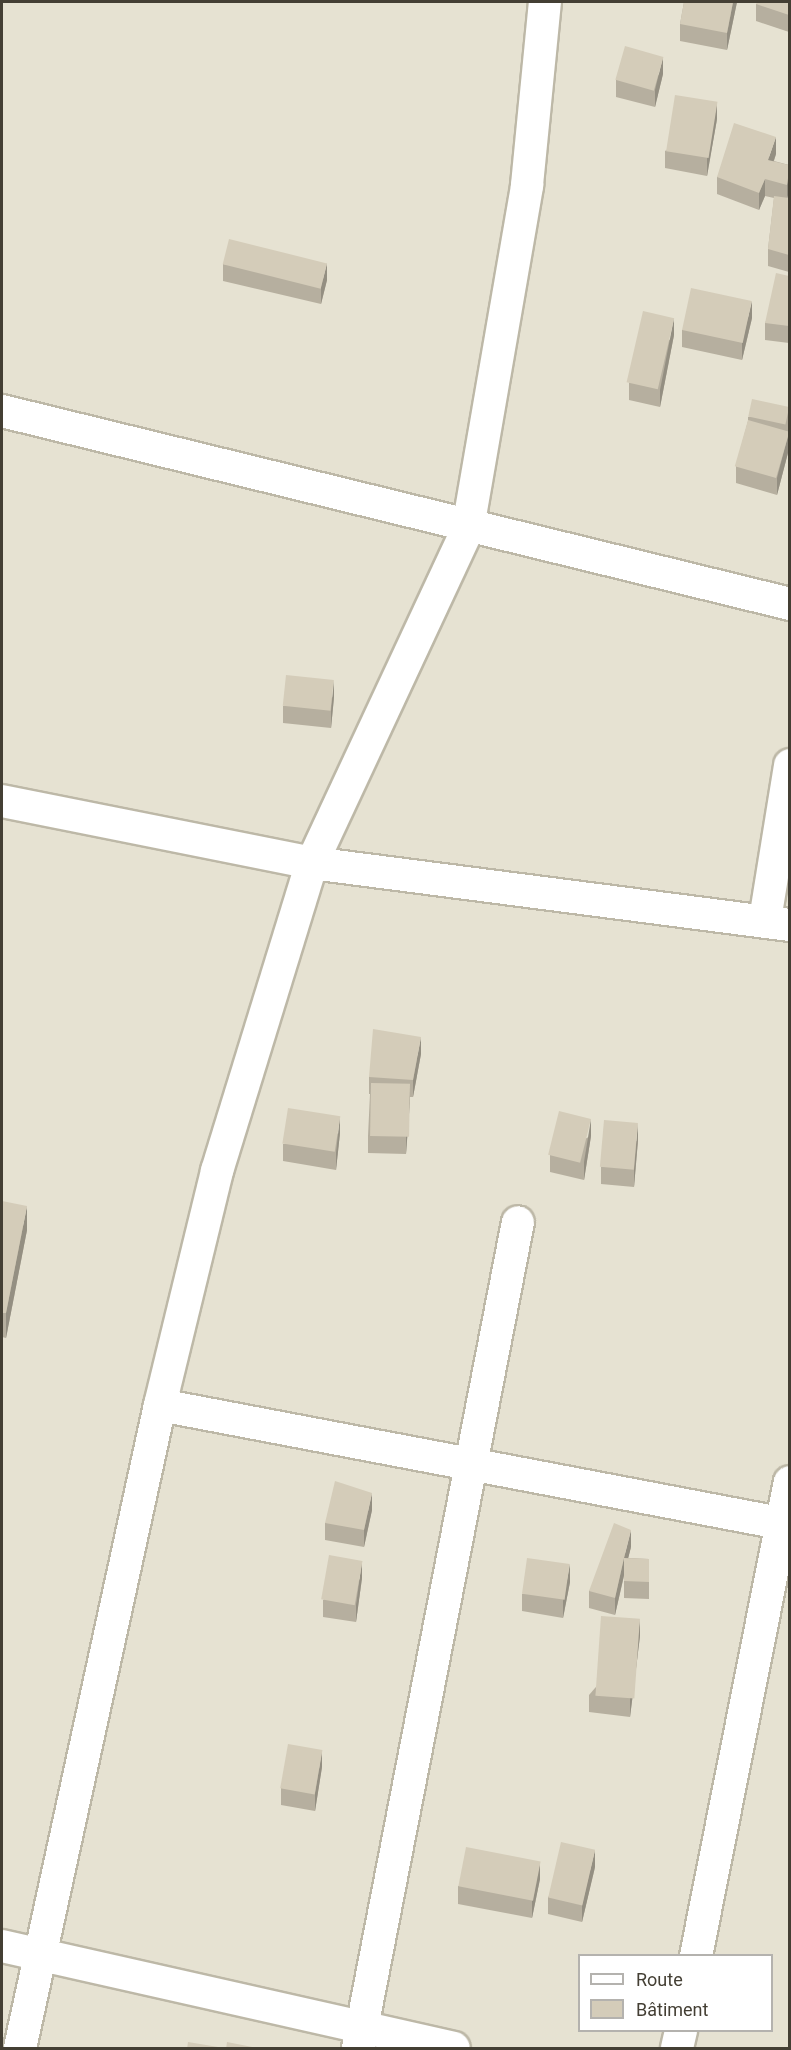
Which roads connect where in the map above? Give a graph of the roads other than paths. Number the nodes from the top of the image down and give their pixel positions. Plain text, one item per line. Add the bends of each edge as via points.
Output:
1 (545, 2) edge
2 (2, 411) edge
3 (468, 528) junction
4 (789, 604) edge
5 (789, 765) edge
6 (2, 801) edge
7 (312, 863) junction
8 (777, 922) edge
9 (518, 1222) dead end
10 (160, 1405) junction
11 (473, 1465) junction
12 (789, 1482) edge
13 (785, 1524) edge
14 (2, 1946) edge
15 (696, 1954) edge
16 (40, 1955) junction
17 (681, 2032) edge
18 (360, 2038) edge
19 (20, 2049) edge
20 (454, 2049) edge
21 (677, 2049) edge

1 - 3 street via 527,185
2 - 3 street
3 - 4 street
3 - 7 street
5 - 8 street
6 - 7 street
7 - 8 street
7 - 10 street via 218,1171
9 - 11 street
10 - 11 street
10 - 16 street
11 - 13 street
11 - 18 street
12 - 13 street
13 - 15 street
14 - 16 street
16 - 18 street
16 - 19 street
17 - 21 street
18 - 20 street

